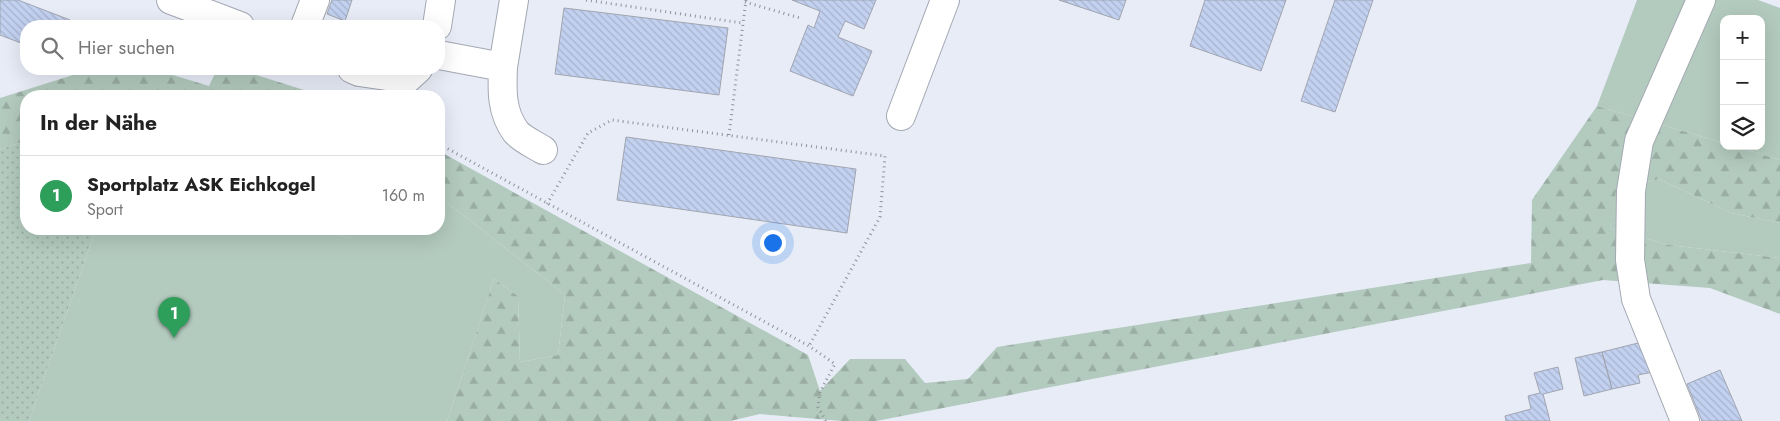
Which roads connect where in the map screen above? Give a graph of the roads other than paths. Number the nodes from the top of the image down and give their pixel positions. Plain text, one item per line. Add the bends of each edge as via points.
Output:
1 (171, 0) edge
2 (315, 0) edge
3 (441, 0) edge
4 (514, 0) edge
5 (945, 0) edge
6 (1701, 0) edge
7 (224, 20) edge
8 (307, 20) edge
9 (439, 20) edge
10 (445, 57) edge
11 (504, 66) junction
12 (901, 116) dead end
13 (543, 150) dead end
14 (1685, 421) edge

1 - 7 street
2 - 8 street
3 - 9 street
4 - 11 street
5 - 12 street
6 - 14 street via 1638,141 1631,191 1630,260 1636,299
10 - 11 street
11 - 13 street via 502,94 506,111 517,133

